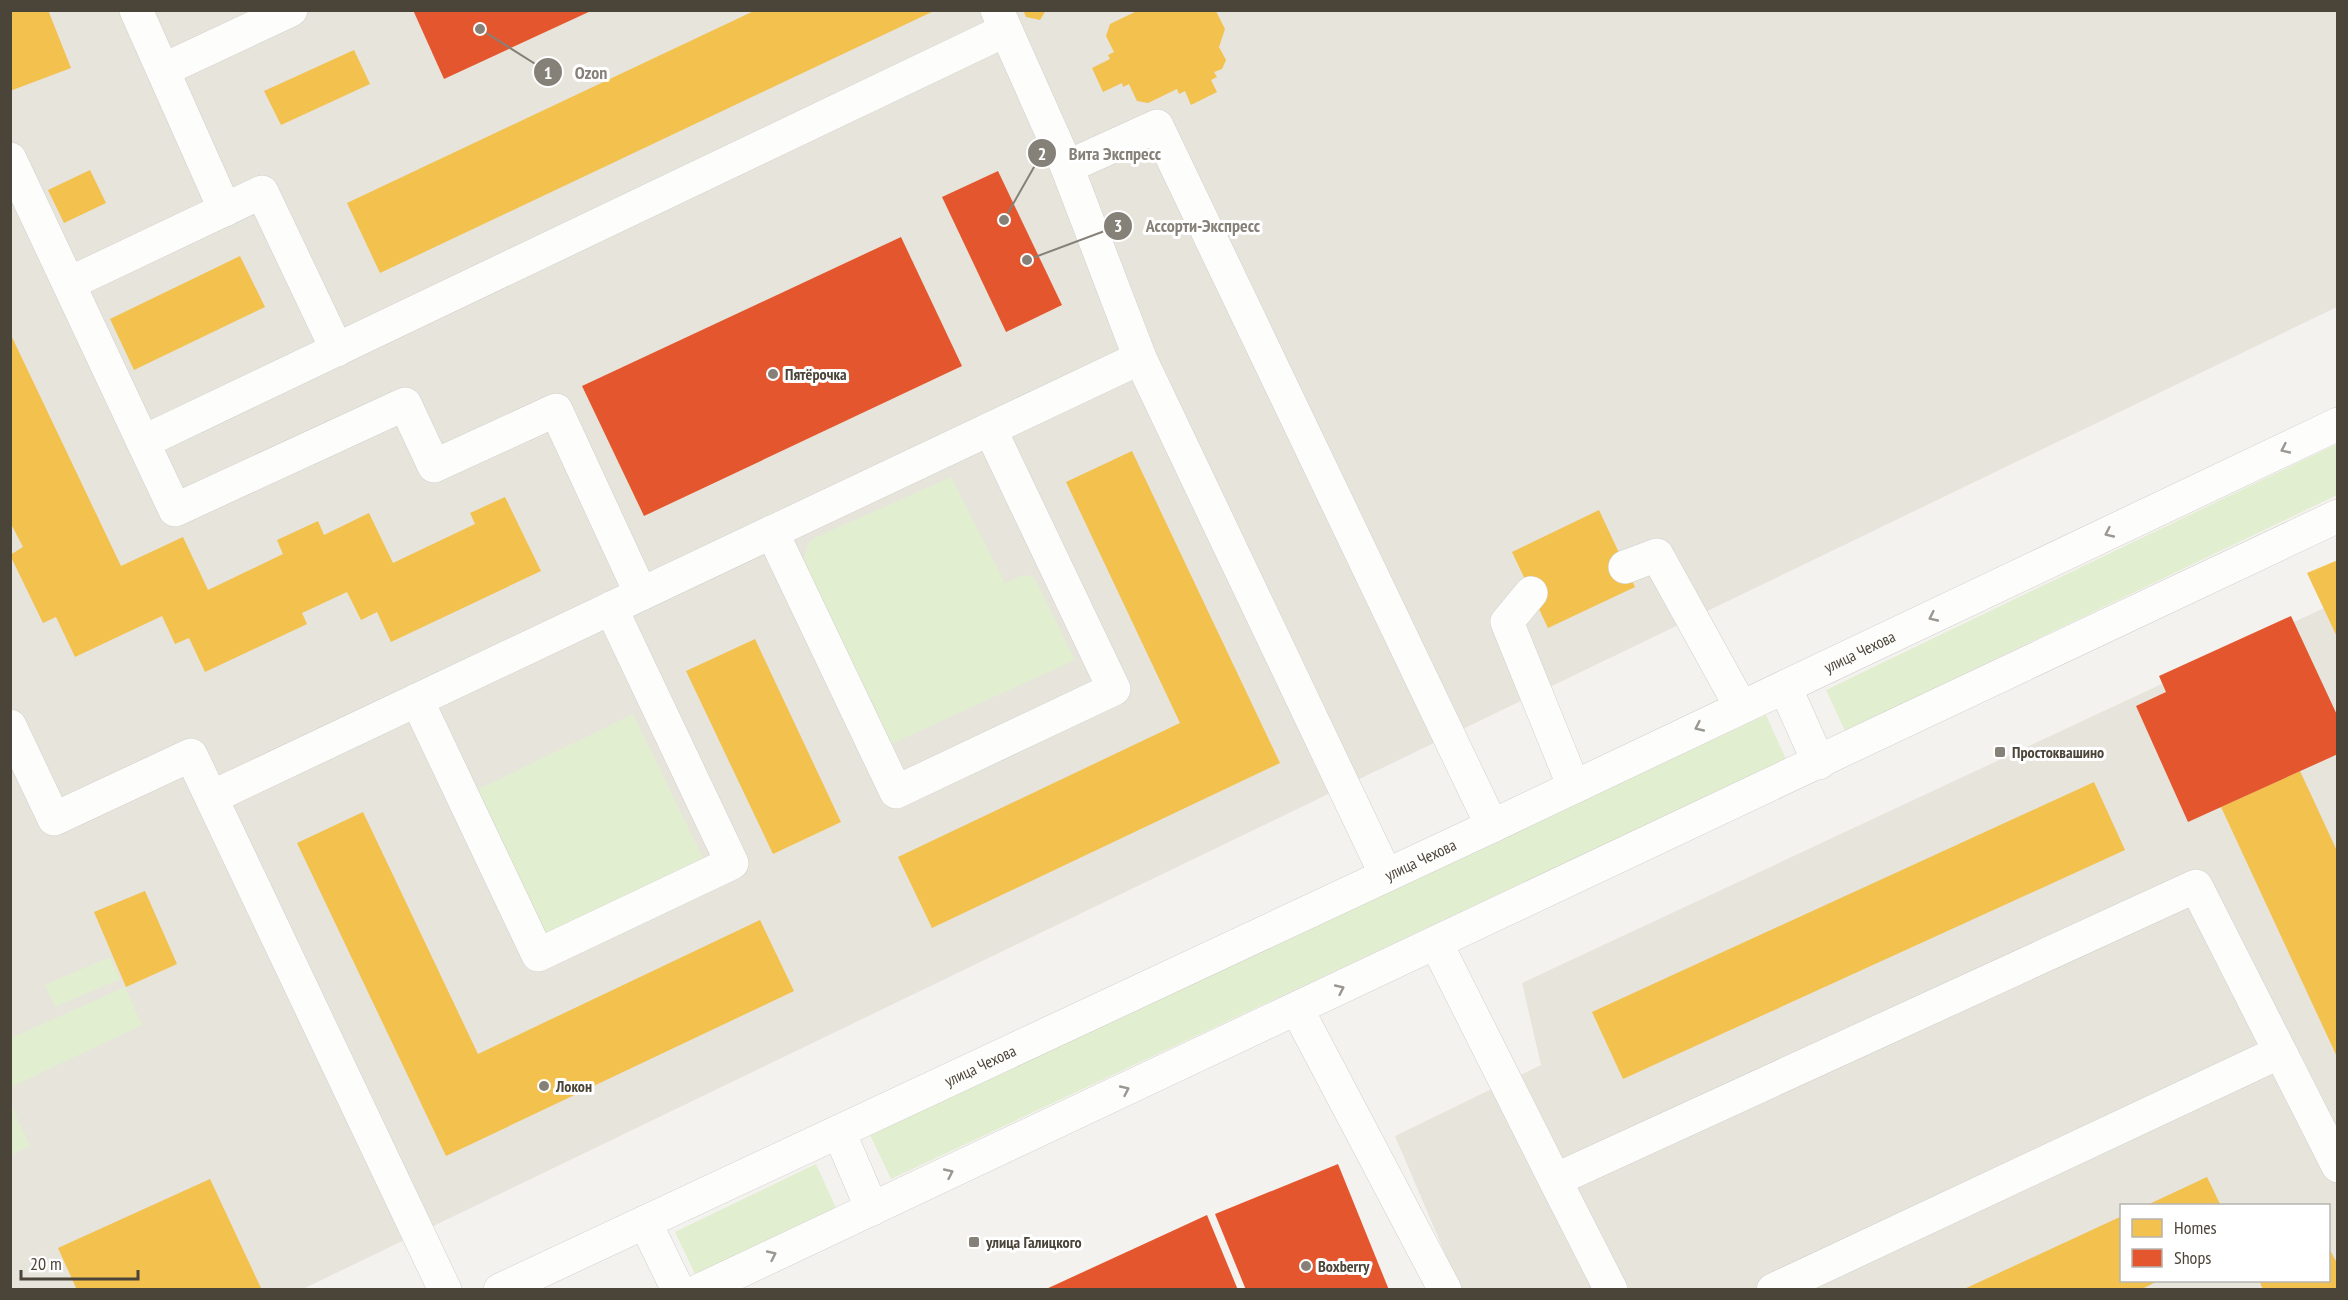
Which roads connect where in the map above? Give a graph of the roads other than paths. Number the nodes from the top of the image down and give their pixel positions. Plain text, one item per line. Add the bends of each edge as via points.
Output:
1 (136, 10) edge
2 (291, 10) edge
3 (1001, 20) edge
4 (162, 70) junction
5 (10, 159) edge
6 (1067, 167) junction
7 (225, 210) junction
8 (70, 283) junction
9 (337, 350) junction
10 (1140, 358) junction
11 (2337, 424) edge
12 (990, 429) junction
13 (143, 442) junction
14 (2337, 516) edge
15 (772, 532) junction
16 (1625, 567) dead end
17 (1531, 593) dead end
18 (641, 594) junction
19 (611, 608) junction
20 (1785, 687) junction
21 (417, 700) junction
22 (1741, 707) junction
23 (10, 726) edge
24 (1819, 763) junction
25 (1574, 787) junction
26 (212, 797) junction
27 (1492, 826) junction
28 (1386, 875) junction
29 (1436, 943) junction
30 (1297, 1009) junction
31 (2280, 1052) junction
32 (839, 1132) junction
33 (2337, 1166) edge
34 (1555, 1179) junction
35 (872, 1209) junction
36 (645, 1222) junction
37 (723, 1285) edge
38 (445, 1290) edge
39 (501, 1290) edge
40 (678, 1290) edge
41 (1445, 1290) edge
42 (1611, 1290) edge
43 (1773, 1290) edge

1 - 4 street
2 - 4 street
3 - 6 street
3 - 9 street
4 - 7 street
5 - 8 street
6 - 10 street
6 - 27 street via 1157,126
7 - 8 street
7 - 9 street via 262,192
8 - 13 street
9 - 13 street
10 - 12 street
10 - 28 street
11 -> 20 street, улица Чехова
12 - 15 street
12 - 15 street via 1114,689 896,792
13 - 18 street via 175,510 405,404 434,466 556,410
14 - 24 street
15 - 18 street
16 - 22 street via 1657,555
17 - 25 street via 1507,622
18 - 19 street
19 - 21 street
19 - 21 street via 732,863 581,935 538,955
20 - 22 street, улица Чехова
20 - 24 street
21 - 26 street
22 -> 25 street, улица Чехова
23 - 26 street via 54,819 191,755
24 - 29 street
25 - 27 street, улица Чехова
26 - 38 street
27 - 28 street, улица Чехова
28 - 32 street, улица Чехова
30 -> 29 street
29 - 34 street
35 -> 30 street
30 - 41 street
31 - 33 street
31 - 34 street via 2196,886
31 - 43 street
32 - 35 street
32 - 36 street, улица Чехова
34 - 42 street
37 -> 35 street
36 - 39 street, улица Чехова
36 - 40 street

